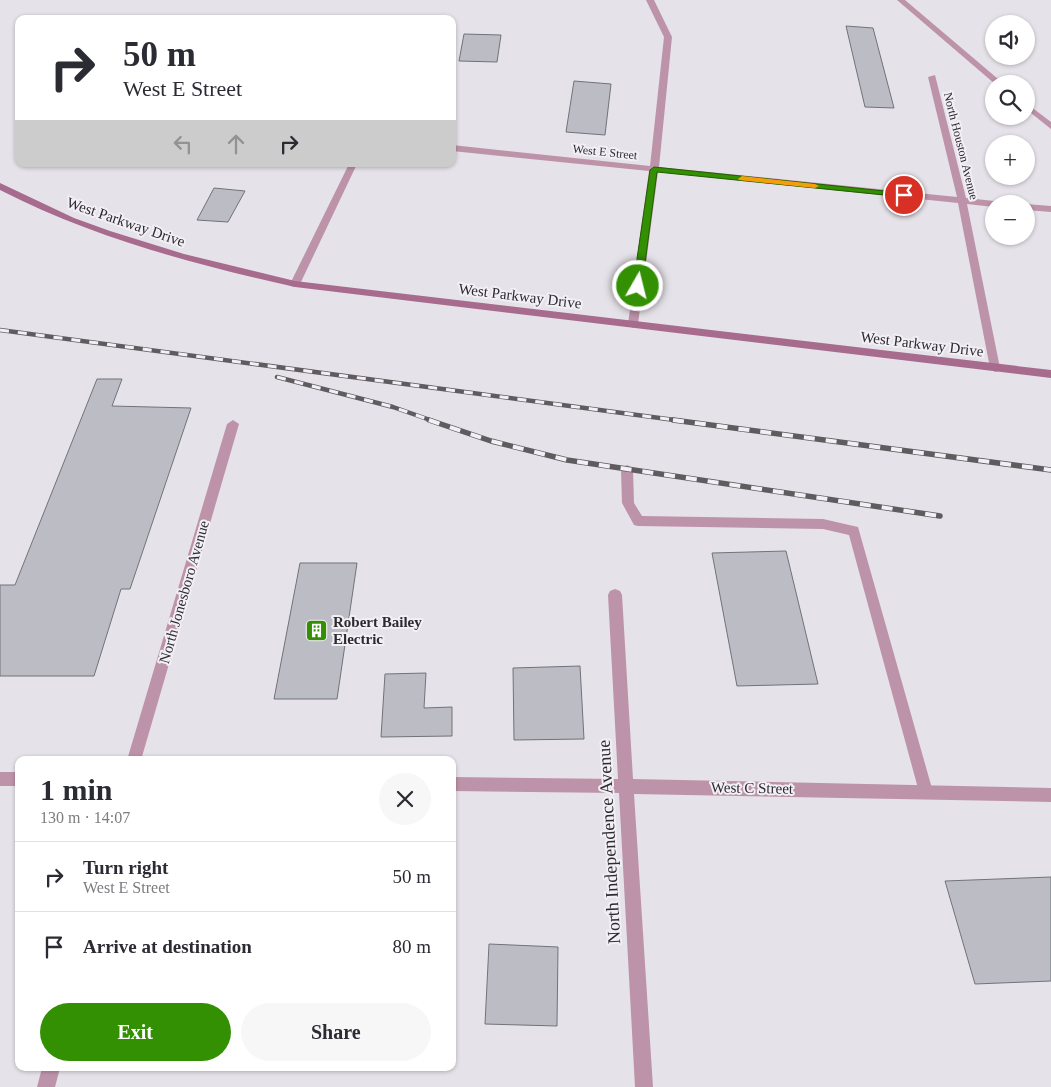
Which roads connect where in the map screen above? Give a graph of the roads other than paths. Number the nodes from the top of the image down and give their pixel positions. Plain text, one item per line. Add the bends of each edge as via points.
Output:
1 (650, 0) edge
2 (901, 0) edge
3 (989, 75) edge
4 (932, 77) dead end
5 (1035, 113) edge
6 (1051, 126) edge
7 (456, 148) edge
8 (352, 167) edge
9 (654, 170) junction
10 (0, 186) edge
11 (962, 201) junction
12 (985, 203) edge
13 (1035, 208) edge
14 (1051, 209) edge
15 (296, 284) junction
16 (632, 324) junction
17 (995, 368) junction
18 (1051, 374) edge
19 (233, 424) dead end
20 (627, 470) dead end
21 (614, 596) dead end
22 (135, 756) edge
23 (0, 779) edge
24 (15, 779) edge
25 (456, 784) edge
26 (626, 786) junction
27 (926, 792) junction
28 (1051, 795) edge
29 (50, 1071) edge
30 (46, 1087) edge
31 (644, 1087) edge

1 - 9 street via 668,37
2 - 3 street
4 - 11 street, North Houston Avenue
5 - 6 street
7 - 9 street, West E Street
8 - 15 street
9 - 11 street, West E Street
9 - 16 street
10 - 15 main road, West Parkway Drive via 34,205 113,237 197,262
11 - 12 street, West E Street
11 - 17 street, North Houston Avenue
13 - 14 street
15 - 16 main road, West Parkway Drive
16 - 17 main road, West Parkway Drive
17 - 18 main road, West Parkway Drive
19 - 22 street, North Jonesboro Avenue
20 - 27 street via 628,503 638,521 823,524 854,532
21 - 26 street, North Independence Avenue
23 - 24 street
25 - 26 street, West C Street
26 - 27 street, West C Street
26 - 31 street, North Independence Avenue
27 - 28 street, West C Street
29 - 30 street

